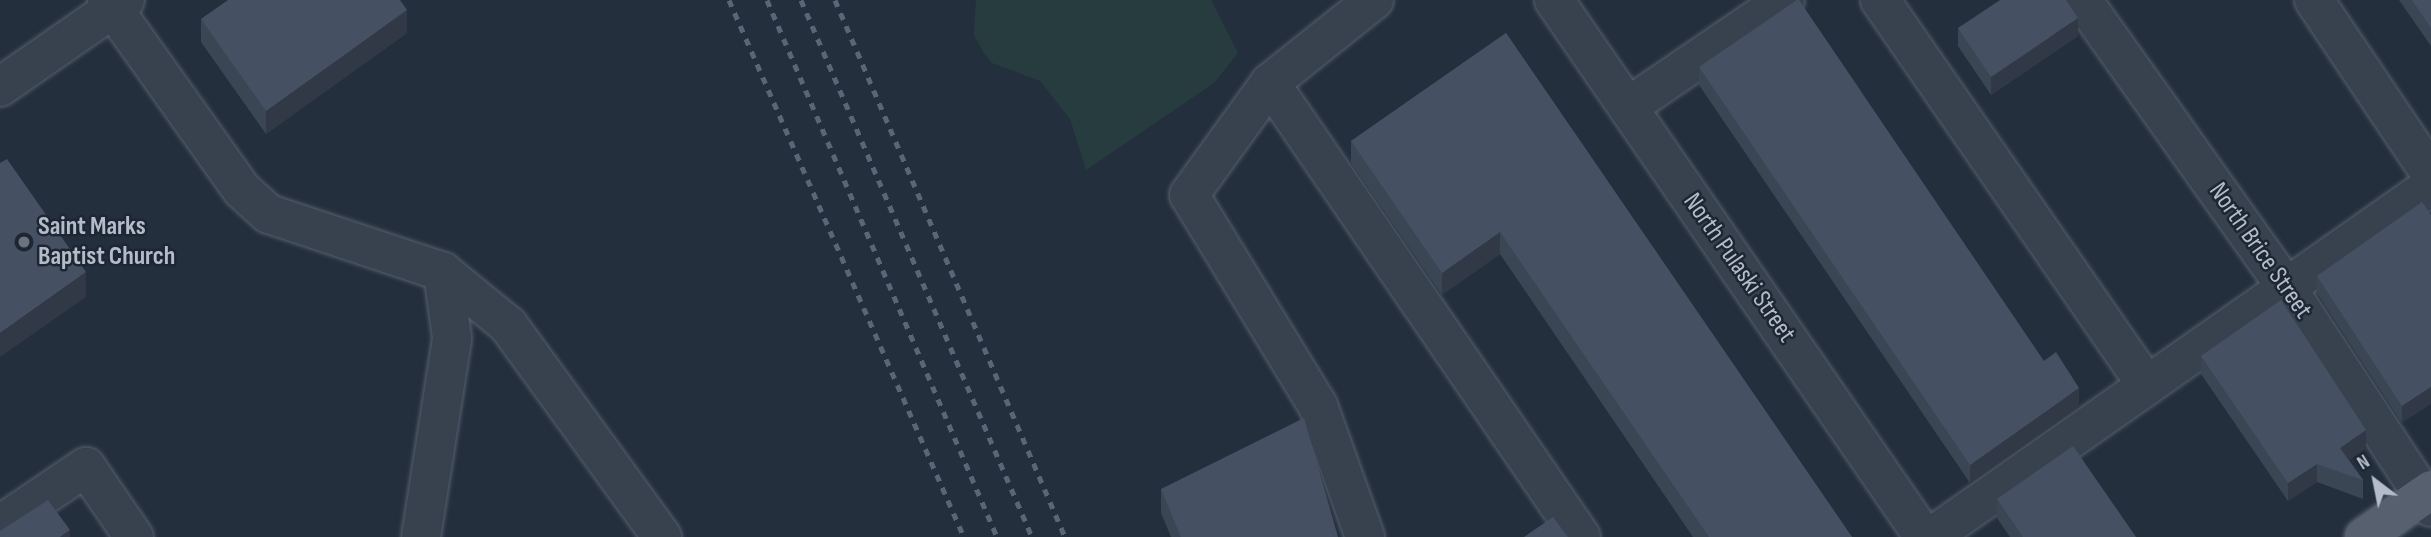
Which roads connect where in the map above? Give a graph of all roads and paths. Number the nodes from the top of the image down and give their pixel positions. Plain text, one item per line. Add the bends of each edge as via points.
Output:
1 (1374, 0) edge
2 (1554, 0) edge
3 (1785, 0) edge
4 (1880, 0) edge
5 (2082, 0) edge
6 (2314, 0) edge
7 (115, 3) edge
8 (1270, 83) junction
9 (0, 87) edge
10 (1628, 107) junction
11 (2431, 174) edge
12 (2431, 186) edge
13 (443, 272) junction
14 (2287, 288) junction
15 (2147, 385) junction
16 (2429, 497) edge
17 (0, 525) edge
18 (134, 537) edge
19 (421, 537) edge
20 (662, 537) edge
21 (1365, 537) edge
22 (1581, 537) edge
23 (1924, 537) edge
24 (1931, 537) edge
25 (2364, 537) edge

1 - 8 street
2 - 10 street, North Pulaski Street
3 - 10 street
4 - 15 street
5 - 14 street, North Brice Street
6 - 11 street
7 - 9 street
7 - 13 street via 242,190 269,214
8 - 21 street via 1189,195 1318,406
8 - 22 street
10 - 23 street, North Pulaski Street
12 - 14 street
13 - 19 street via 452,338
13 - 20 street via 508,325
14 - 15 street
14 - 16 street, North Brice Street
15 - 24 street
16 - 25 main road
17 - 18 street via 86,467

